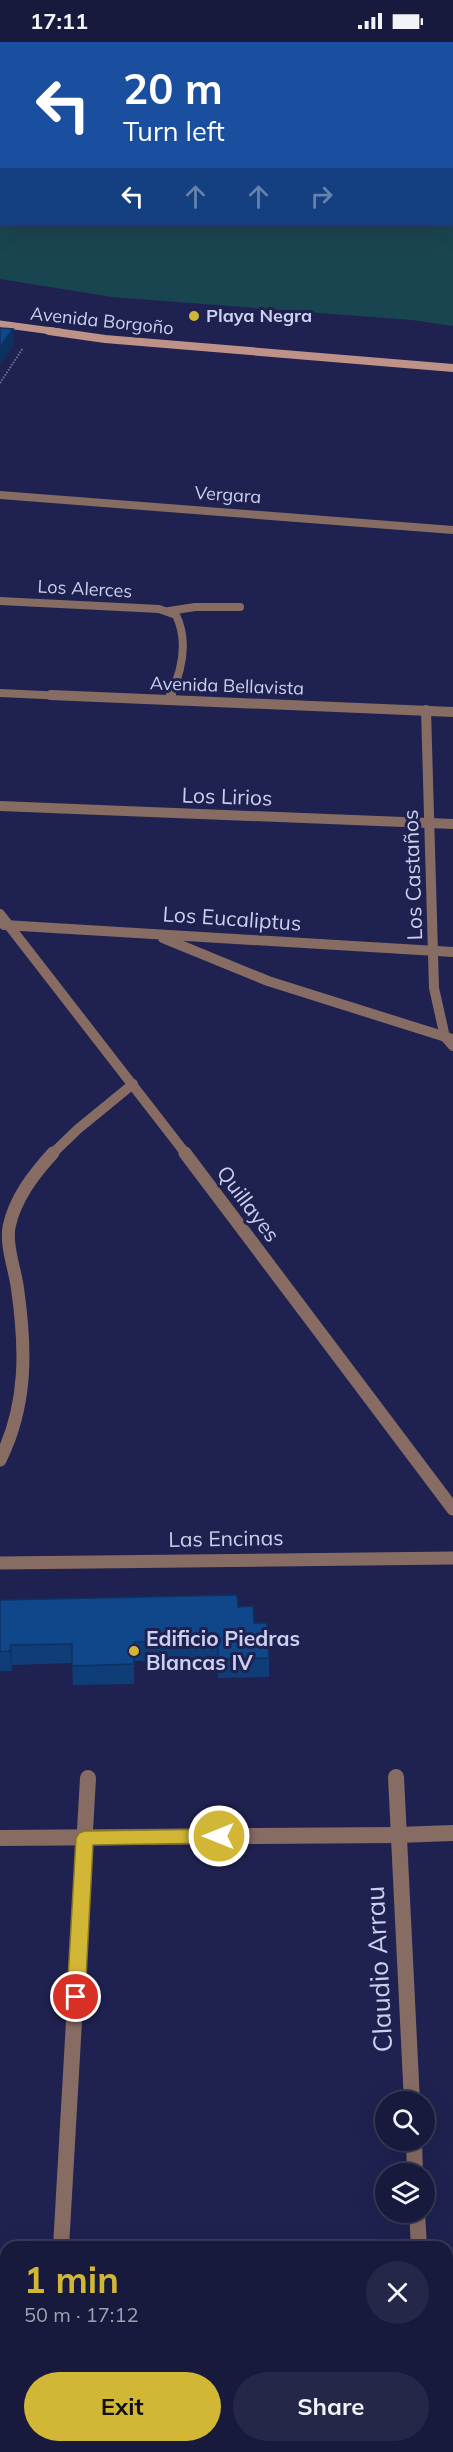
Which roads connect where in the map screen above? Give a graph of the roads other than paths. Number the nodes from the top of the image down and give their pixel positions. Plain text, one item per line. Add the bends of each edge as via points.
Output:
1 (0, 324) edge
2 (453, 368) edge
3 (0, 495) edge
4 (453, 530) edge
5 (0, 601) edge
6 (240, 607) dead end
7 (169, 611) junction
8 (0, 693) edge
9 (169, 700) junction
10 (426, 710) junction
11 (453, 711) edge
12 (0, 806) edge
13 (430, 823) junction
14 (453, 824) edge
15 (3, 922) edge
16 (151, 933) junction
17 (433, 952) junction
18 (453, 952) edge
19 (450, 1041) edge
20 (133, 1084) junction
21 (0, 1460) edge
22 (453, 1509) edge
23 (453, 1558) edge
24 (0, 1563) edge
25 (396, 1777) dead end
26 (88, 1778) dead end
27 (453, 1833) edge
28 (398, 1835) junction
29 (0, 1838) edge
30 (85, 1838) junction
31 (411, 2091) edge
32 (418, 2223) edge
33 (62, 2241) edge
34 (419, 2241) edge

1 - 2 main road, Avenida Borgoño via 105,339
3 - 4 street, Vergara
5 - 7 street, Los Alerces
6 - 7 street, Los Alerces
7 - 9 street via 176,615 183,630 179,679
8 - 9 street, Avenida Bellavista
9 - 10 street, Avenida Bellavista
10 - 11 street, Avenida Bellavista
10 - 13 street, Los Castaños
12 - 13 street, Los Lirios
13 - 14 street, Los Lirios
13 - 17 street, Los Castaños
15 - 16 street, Los Eucaliptus
15 - 20 street, Quillayes
16 - 17 street, Los Eucaliptus
16 - 19 street via 268,981
17 - 18 street, Los Eucaliptus
17 - 19 street, Los Castaños via 434,988
20 - 21 street via 53,1153 22,1194 9,1227 22,1319 23,1367 20,1410
20 - 22 street, Quillayes
23 - 24 street, Las Encinas
25 - 28 street, Claudio Arrau
26 - 30 street
27 - 28 street
28 - 30 street
28 - 31 street, Claudio Arrau
29 - 30 street
30 - 33 street
32 - 34 street

